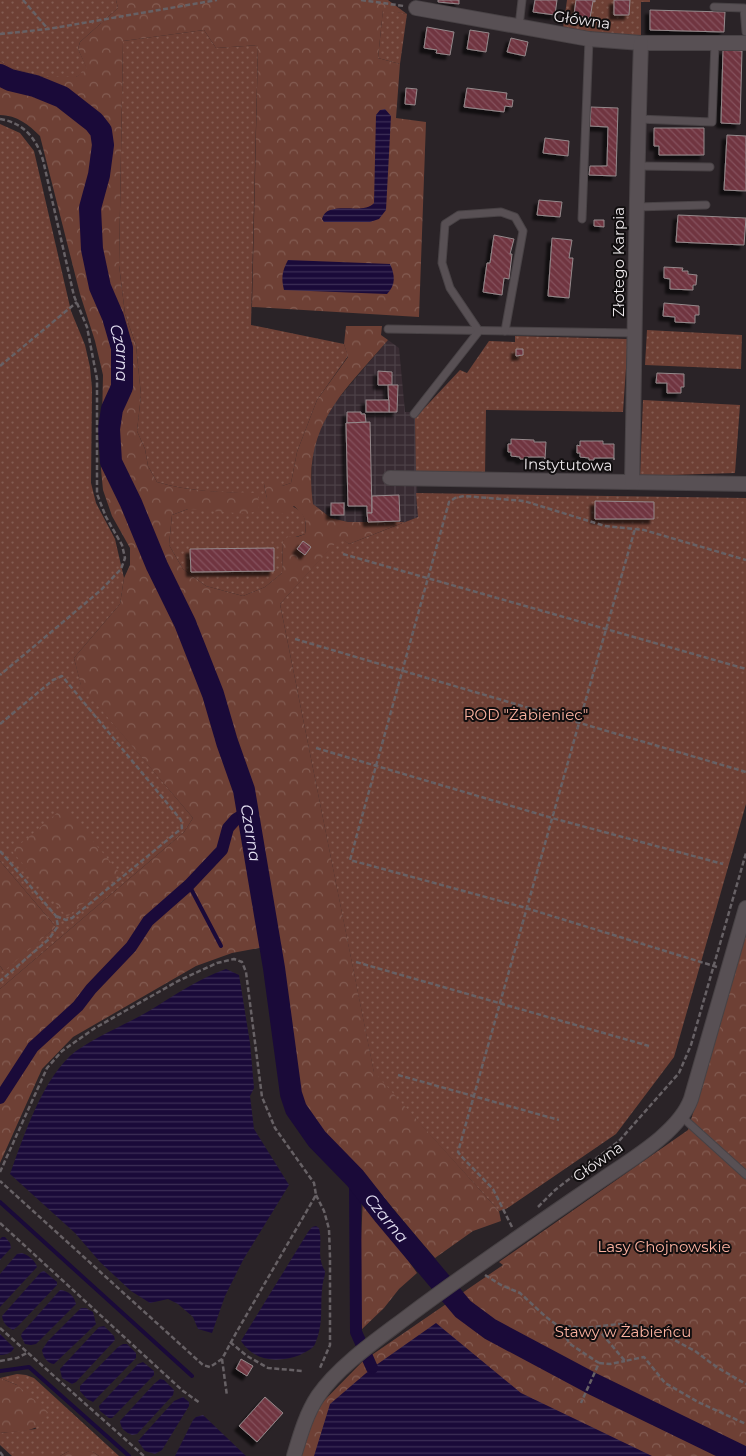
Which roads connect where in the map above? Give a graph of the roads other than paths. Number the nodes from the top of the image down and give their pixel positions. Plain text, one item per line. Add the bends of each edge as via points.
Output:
1 (522, 0) edge
2 (417, 4) edge
3 (714, 7) dead end
4 (519, 26) junction
5 (746, 32) edge
6 (590, 39) junction
7 (640, 43) junction
8 (715, 43) junction
9 (746, 43) edge
10 (638, 120) junction
11 (638, 166) junction
12 (710, 167) dead end
13 (706, 205) dead end
14 (636, 207) junction
15 (582, 219) dead end
16 (388, 329) dead end
17 (479, 331) junction
18 (505, 331) junction
19 (635, 333) junction
20 (414, 414) dead end
21 (390, 478) dead end
22 (632, 482) junction
23 (746, 484) edge
24 (746, 908) edge
25 (682, 1117) junction
26 (746, 1175) edge
27 (294, 1456) edge

1 - 4 lane
2 - 4 street, Główna
3 - 5 lane via 744,8
4 - 6 street, Główna
6 - 7 street, Główna
6 - 15 lane
7 - 8 street, Główna
7 - 10 street, Złotego Karpia
8 - 9 street, Główna
8 - 10 lane via 712,122
10 - 11 street, Złotego Karpia
11 - 12 lane
11 - 14 street, Złotego Karpia
13 - 14 lane
14 - 19 street, Złotego Karpia
16 - 17 lane
17 - 18 lane
17 - 18 lane via 450,288 442,264 445,224 459,215 501,212 515,216 523,231
17 - 20 lane
18 - 19 lane
19 - 22 street, Złotego Karpia
21 - 22 street, Instytutowa
22 - 23 street, Instytutowa
24 - 25 street, Główna via 688,1109
25 - 26 lane
25 - 27 street, Główna via 626,1163 459,1278 353,1360 318,1397 303,1427

